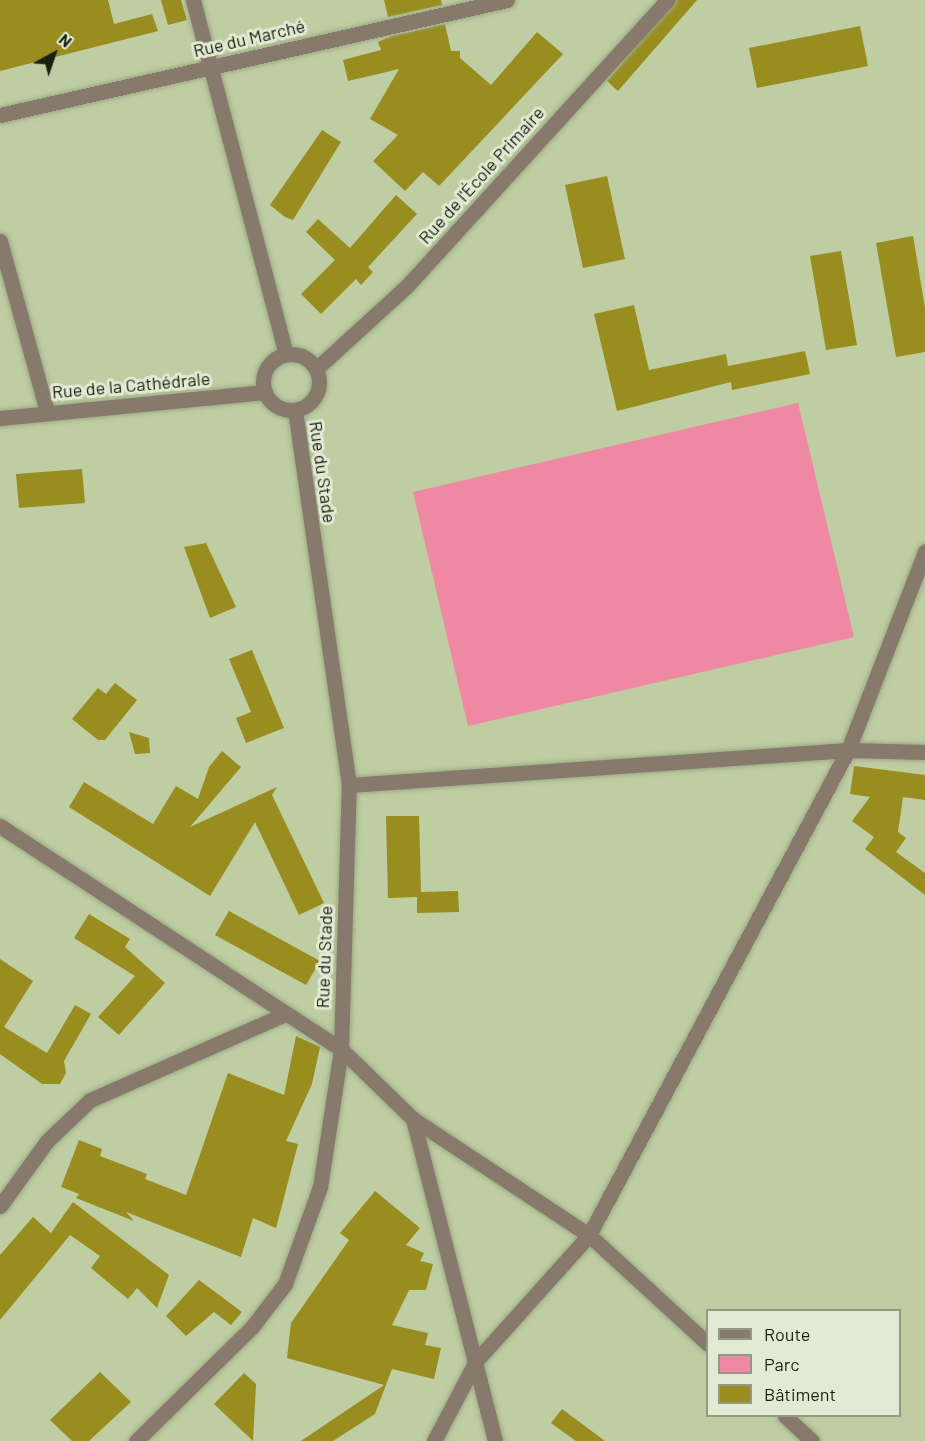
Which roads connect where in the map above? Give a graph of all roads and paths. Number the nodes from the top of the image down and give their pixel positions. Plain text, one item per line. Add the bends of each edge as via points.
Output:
1 (194, 0) edge
2 (507, 0) edge
3 (667, 0) edge
4 (209, 67) junction
5 (0, 115) edge
6 (0, 241) edge
7 (286, 354) junction
8 (316, 369) junction
9 (265, 392) junction
10 (295, 410) junction
11 (47, 412) junction
12 (0, 418) edge
13 (925, 551) edge
14 (848, 750) junction
15 (925, 752) edge
16 (349, 785) junction
17 (0, 826) edge
18 (283, 1015) junction
19 (341, 1049) junction
20 (413, 1119) junction
21 (0, 1206) edge
22 (589, 1236) junction
23 (706, 1342) edge
24 (476, 1360) junction
25 (786, 1417) edge
26 (136, 1441) edge
27 (435, 1441) edge
28 (495, 1441) edge
29 (812, 1441) edge

1 - 4 street
2 - 4 street, Rue du Marché
3 - 8 street, Rue de l'École Primaire via 407,286
4 - 5 street, Rue du Marché
4 - 7 street
6 - 11 street
7 - 8 street via 303,356
7 - 9 street via 269,364
8 - 10 street via 316,395
9 - 10 street via 277,406
9 - 11 street, Rue de la Cathédrale
10 - 16 street, Rue du Stade
11 - 12 street, Rue de la Cathédrale
13 - 14 street
14 - 15 street
14 - 16 street
14 - 22 street
16 - 19 street, Rue du Stade
17 - 18 street
18 - 19 street
18 - 21 street via 90,1100 47,1140
19 - 20 street
19 - 26 street, Rue du Stade via 320,1186 285,1284 252,1327
20 - 22 street
20 - 24 street
22 - 23 street
22 - 24 street
24 - 27 street
24 - 28 street
25 - 29 street

